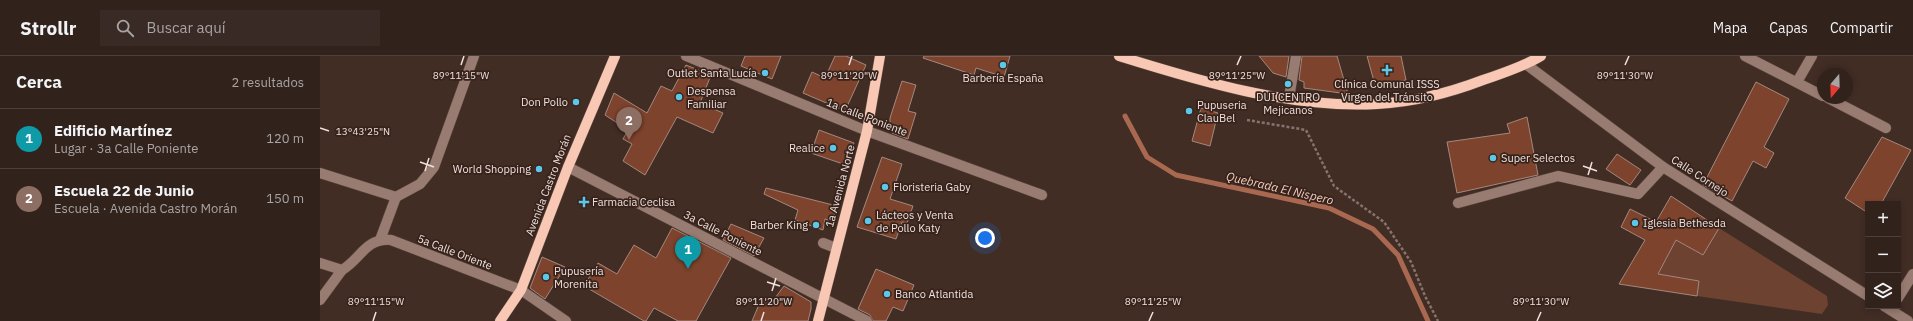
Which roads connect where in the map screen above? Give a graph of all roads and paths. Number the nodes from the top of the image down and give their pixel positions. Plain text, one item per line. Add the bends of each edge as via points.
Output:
1 (474, 56) edge
2 (615, 56) edge
3 (686, 56) edge
4 (880, 56) edge
5 (1296, 56) edge
6 (1541, 56) edge
7 (1745, 56) edge
8 (1812, 56) edge
9 (1123, 57) edge
10 (1527, 64) junction
11 (1797, 82) junction
12 (1817, 93) edge
13 (1289, 98) junction
14 (1840, 104) edge
15 (1247, 120) dead end
16 (1886, 128) dead end
17 (868, 131) junction
18 (568, 167) junction
19 (1663, 167) junction
20 (320, 173) edge
21 (1042, 195) dead end
22 (396, 197) junction
23 (1458, 203) dead end
24 (380, 240) junction
25 (823, 243) dead end
26 (836, 248) junction
27 (320, 263) edge
28 (342, 270) junction
29 (1913, 274) edge
30 (521, 290) junction
31 (1901, 293) edge
32 (1865, 294) edge
33 (824, 298) junction
34 (320, 300) edge
35 (1892, 309) edge
36 (500, 321) edge
37 (566, 321) edge
38 (818, 321) edge
39 (867, 321) edge
40 (1438, 321) edge
41 (1908, 321) edge

1 - 22 street via 434,167 420,184
2 - 18 main road, Avenida Castro Morán
3 - 17 street, 1a Calle Poniente
4 - 17 main road, 1a Avenida Norte
5 - 13 street
6 - 10 main road
7 - 11 street
8 - 11 street
9 - 13 main road via 1229,87
10 - 13 main road via 1454,91 1401,102 1347,104
10 - 19 street, Calle Cornejo
11 - 12 street
14 - 16 street
15 - 40 path via 1306,130 1334,186 1384,222 1411,262
17 - 21 street, 1a Calle Poniente
17 - 26 main road, 1a Avenida Norte
18 - 30 main road, Avenida Castro Morán
18 - 33 street, 3a Calle Poniente via 678,220
19 - 23 street via 1638,194 1558,176
19 - 32 street, Calle Cornejo
20 - 22 street
22 - 24 street
24 - 28 street via 373,242
24 - 30 street, 5a Calle Oriente via 391,240
25 - 26 street
26 - 33 main road, 1a Avenida Norte
27 - 28 street
28 - 34 street
29 - 31 street
30 - 36 main road, Avenida Castro Morán
30 - 37 street, 5a Calle Oriente
33 - 38 main road, 1a Avenida Norte
33 - 39 street, 3a Calle Poniente
35 - 41 street

